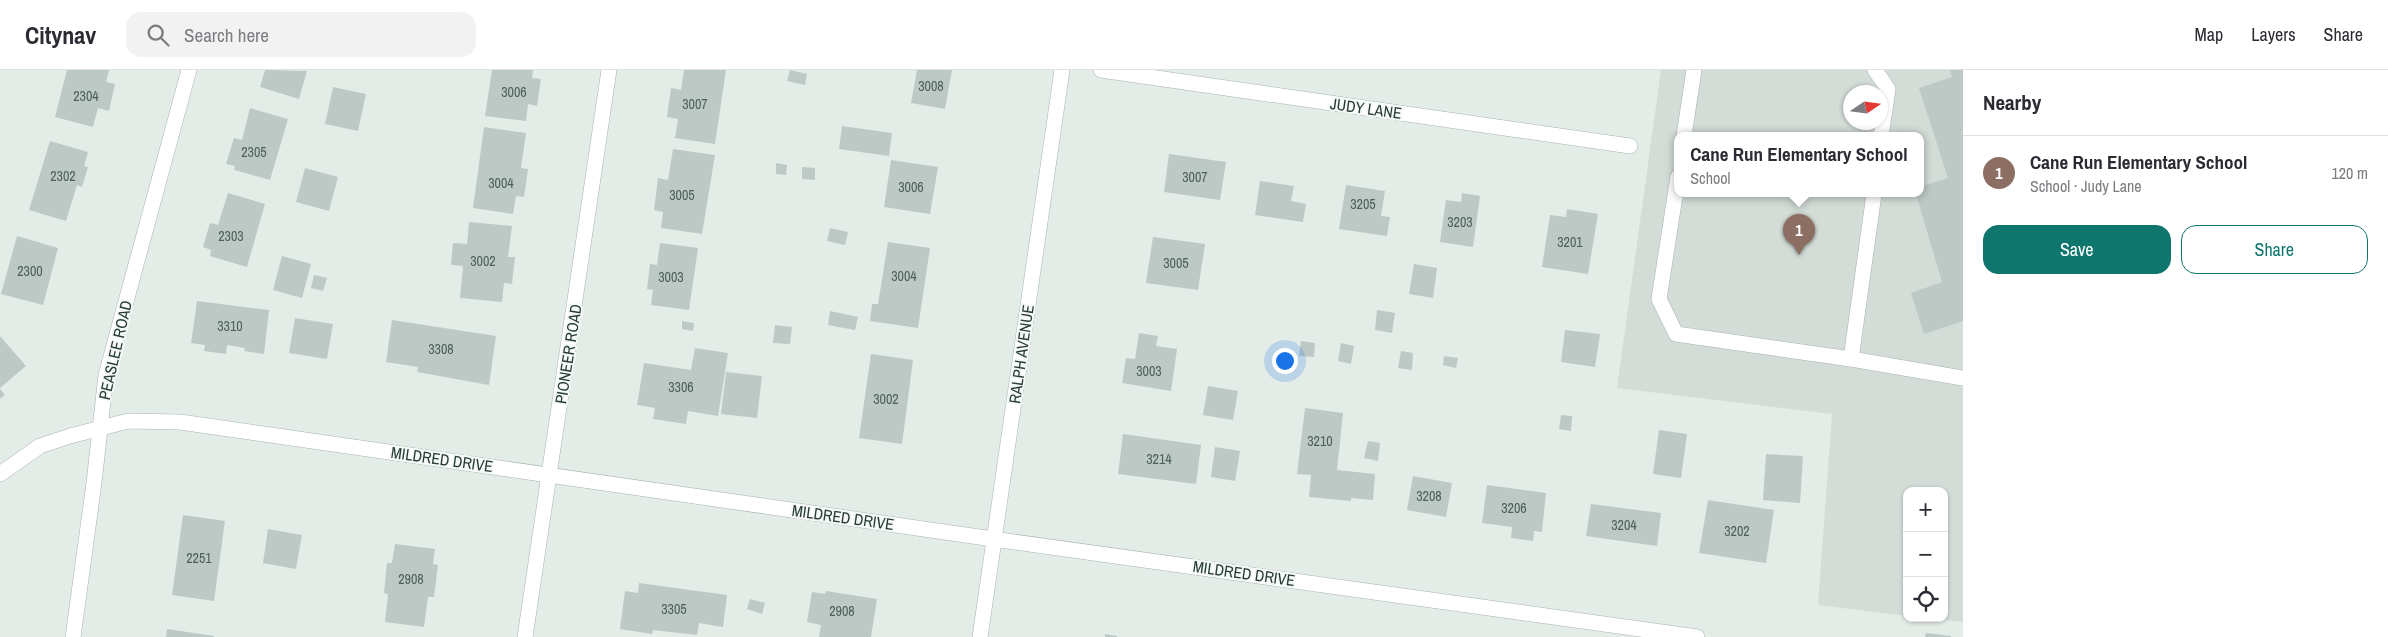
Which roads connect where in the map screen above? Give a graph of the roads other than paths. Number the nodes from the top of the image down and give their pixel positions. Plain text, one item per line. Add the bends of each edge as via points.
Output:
1 (189, 70) edge
2 (609, 70) edge
3 (1062, 70) edge
4 (1101, 70) edge
5 (1694, 70) edge
6 (1875, 70) edge
7 (1685, 132) edge
8 (1882, 132) edge
9 (1630, 146) dead end
10 (1675, 197) edge
11 (1874, 197) edge
12 (1851, 359) junction
13 (1963, 378) edge
14 (99, 429) junction
15 (0, 474) edge
16 (549, 474) junction
17 (993, 539) junction
18 (72, 637) edge
19 (525, 637) edge
20 (980, 637) edge
21 (1697, 637) edge

1 - 14 street, PEASLEE ROAD via 106,375
2 - 16 street, PIONEER ROAD
3 - 17 street, RALPH AVENUE
4 - 9 street, JUDY LANE
5 - 7 street
6 - 8 street via 1888,89
10 - 12 street via 1659,299 1676,334
11 - 12 street
12 - 13 street
14 - 15 street, MILDRED DRIVE via 40,446
14 - 16 street, MILDRED DRIVE via 128,421 180,422
14 - 18 street, PEASLEE ROAD
16 - 17 street, MILDRED DRIVE
16 - 19 street, PIONEER ROAD
17 - 20 street, RALPH AVENUE
17 - 21 street, MILDRED DRIVE

